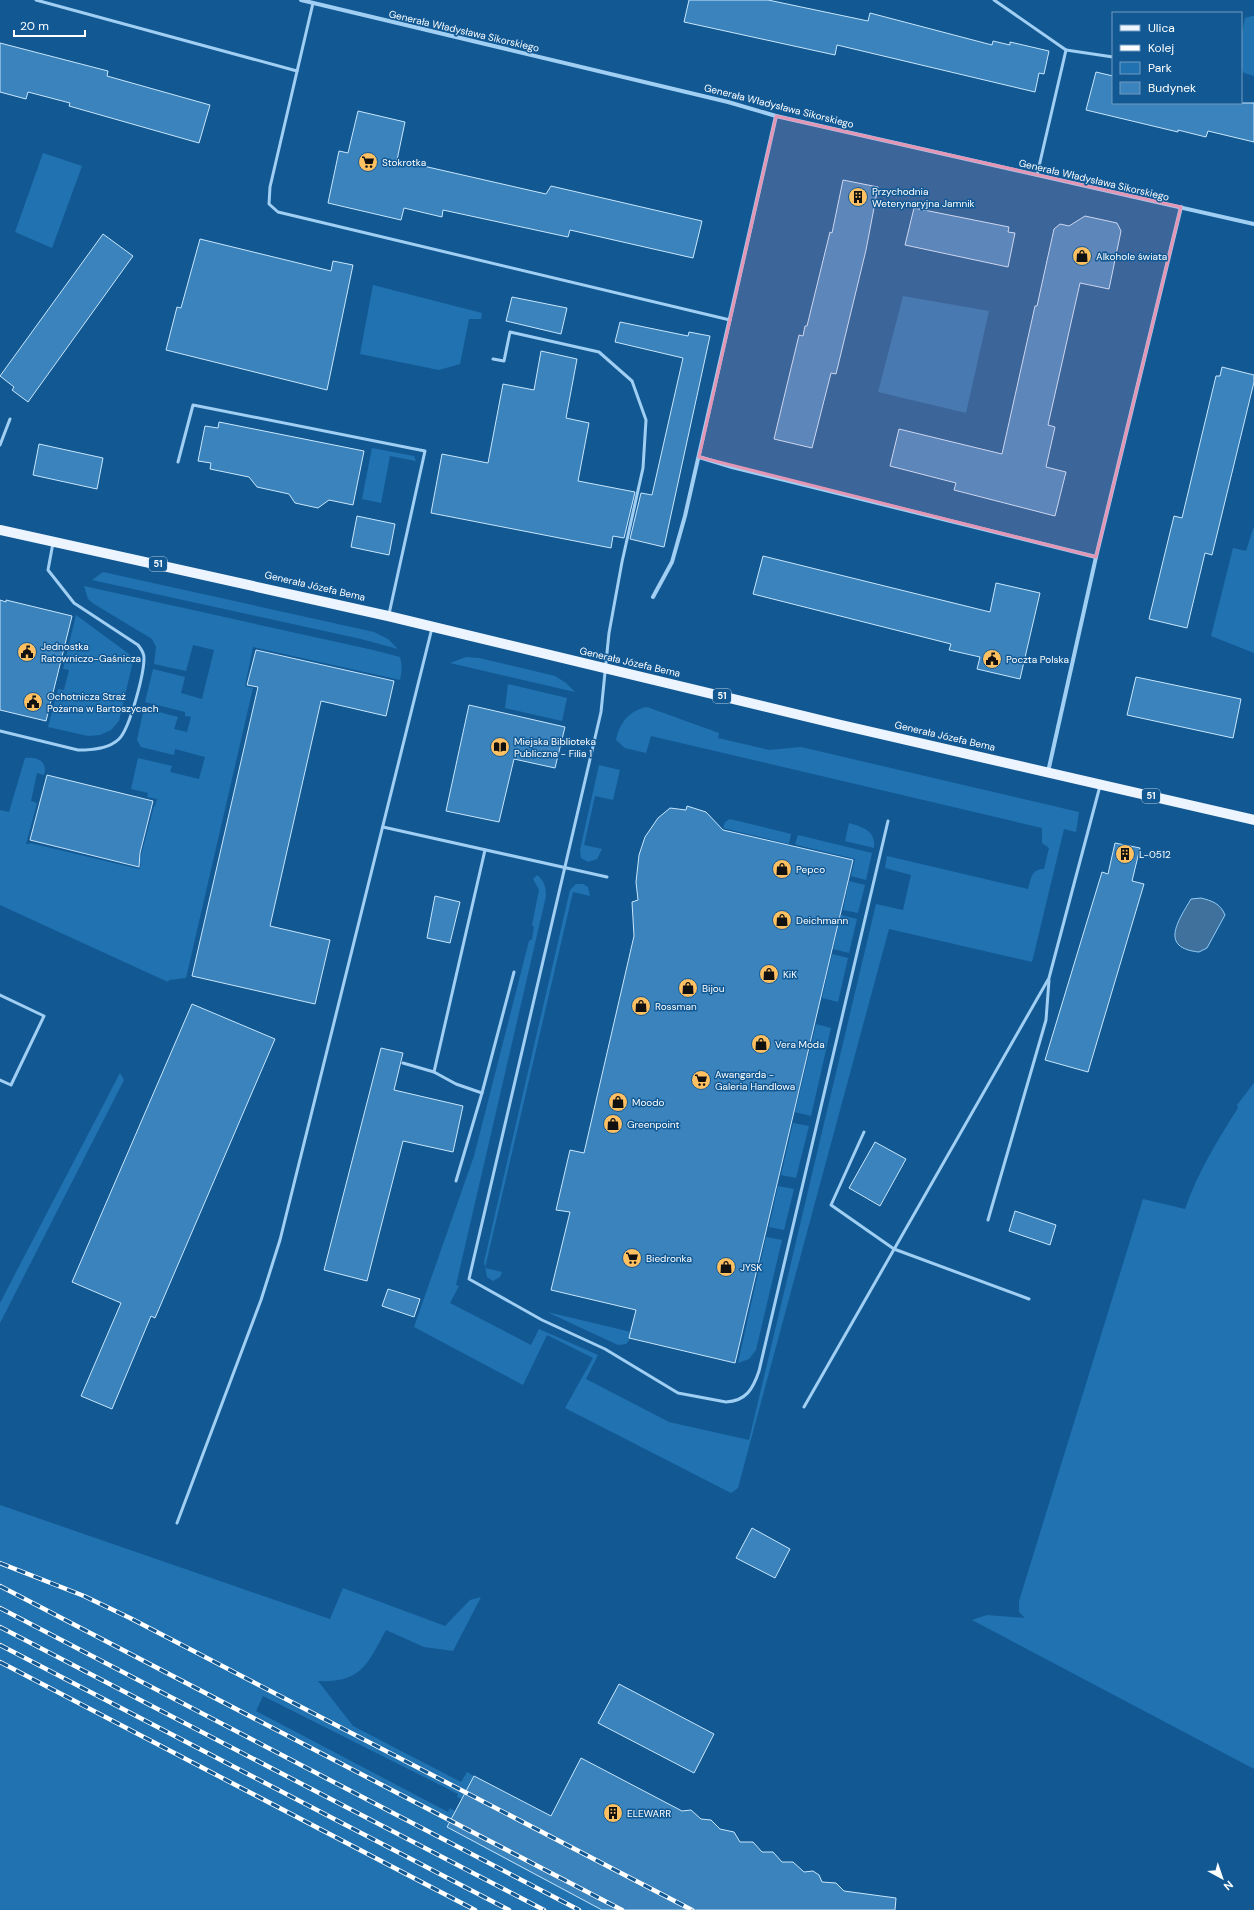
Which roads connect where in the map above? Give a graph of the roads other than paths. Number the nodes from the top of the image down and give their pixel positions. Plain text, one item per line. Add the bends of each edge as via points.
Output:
1 (36, 0) edge
2 (301, 0) edge
3 (994, 0) edge
4 (314, 2) edge
5 (1066, 50) junction
6 (1112, 57) edge
7 (297, 71) junction
8 (776, 116) junction
9 (1037, 175) junction
10 (1181, 207) junction
11 (1254, 224) edge
12 (730, 320) junction
13 (493, 359) dead end
14 (10, 419) dead end
15 (0, 445) edge
16 (699, 457) junction
17 (178, 462) dead end
18 (0, 530) edge
19 (54, 542) junction
20 (1096, 557) junction
21 (653, 597) dead end
22 (388, 616) junction
23 (432, 627) junction
24 (606, 669) junction
25 (0, 731) edge
26 (1048, 773) junction
27 (1100, 785) junction
28 (1254, 820) edge
29 (888, 821) dead end
30 (383, 827) junction
31 (485, 850) junction
32 (564, 868) junction
33 (606, 877) dead end
34 (514, 972) dead end
35 (1049, 978) junction
36 (0, 995) edge
37 (403, 1063) dead end
38 (434, 1072) junction
39 (0, 1080) edge
40 (482, 1093) junction
41 (864, 1132) dead end
42 (456, 1181) dead end
43 (988, 1220) dead end
44 (894, 1249) junction
45 (1029, 1299) dead end
46 (804, 1407) dead end
47 (177, 1524) dead end

1 - 7 lane
2 - 4 street, Generała Władysława Sikorskiego
3 - 5 lane
4 - 7 lane
4 - 8 street, Generała Władysława Sikorskiego via 728,102
5 - 6 lane
5 - 9 lane
7 - 12 lane via 269,197 269,204 278,212
8 - 9 street, Generała Władysława Sikorskiego
8 - 12 street
9 - 10 street, Generała Władysława Sikorskiego
10 - 11 street, Generała Władysława Sikorskiego
10 - 20 street
12 - 16 street
13 - 24 lane via 504,361 510,332 600,352 632,381 646,420 643,468 622,562 609,633
14 - 15 lane
16 - 20 street
16 - 21 street via 672,562
17 - 22 lane via 192,405 424,451
18 - 19 main road, Generała Józefa Bema / 51
19 - 22 main road, Generała Józefa Bema / 51
19 - 25 lane via 48,570 74,603 143,650 144,663 128,727 118,740 110,745 90,750 78,750
20 - 26 street
22 - 23 main road, Generała Józefa Bema / 51
23 - 24 main road, Generała Józefa Bema / 51
23 - 30 lane
24 - 26 main road, Generała Józefa Bema / 51
24 - 32 lane via 601,712
26 - 27 main road, Generała Józefa Bema / 51
27 - 28 main road, Generała Józefa Bema / 51
27 - 35 lane
29 - 32 lane via 759,1371 748,1394 733,1402 678,1393 605,1349 542,1320 469,1279
30 - 31 lane
30 - 47 lane via 280,1240 261,1300
31 - 32 lane
31 - 38 lane
32 - 33 lane
34 - 40 lane
35 - 43 lane via 1046,1020
35 - 44 lane
36 - 39 lane via 44,1016 11,1085
37 - 38 lane
38 - 40 lane via 456,1084
40 - 42 lane
41 - 44 lane via 831,1204
44 - 45 lane
44 - 46 lane

